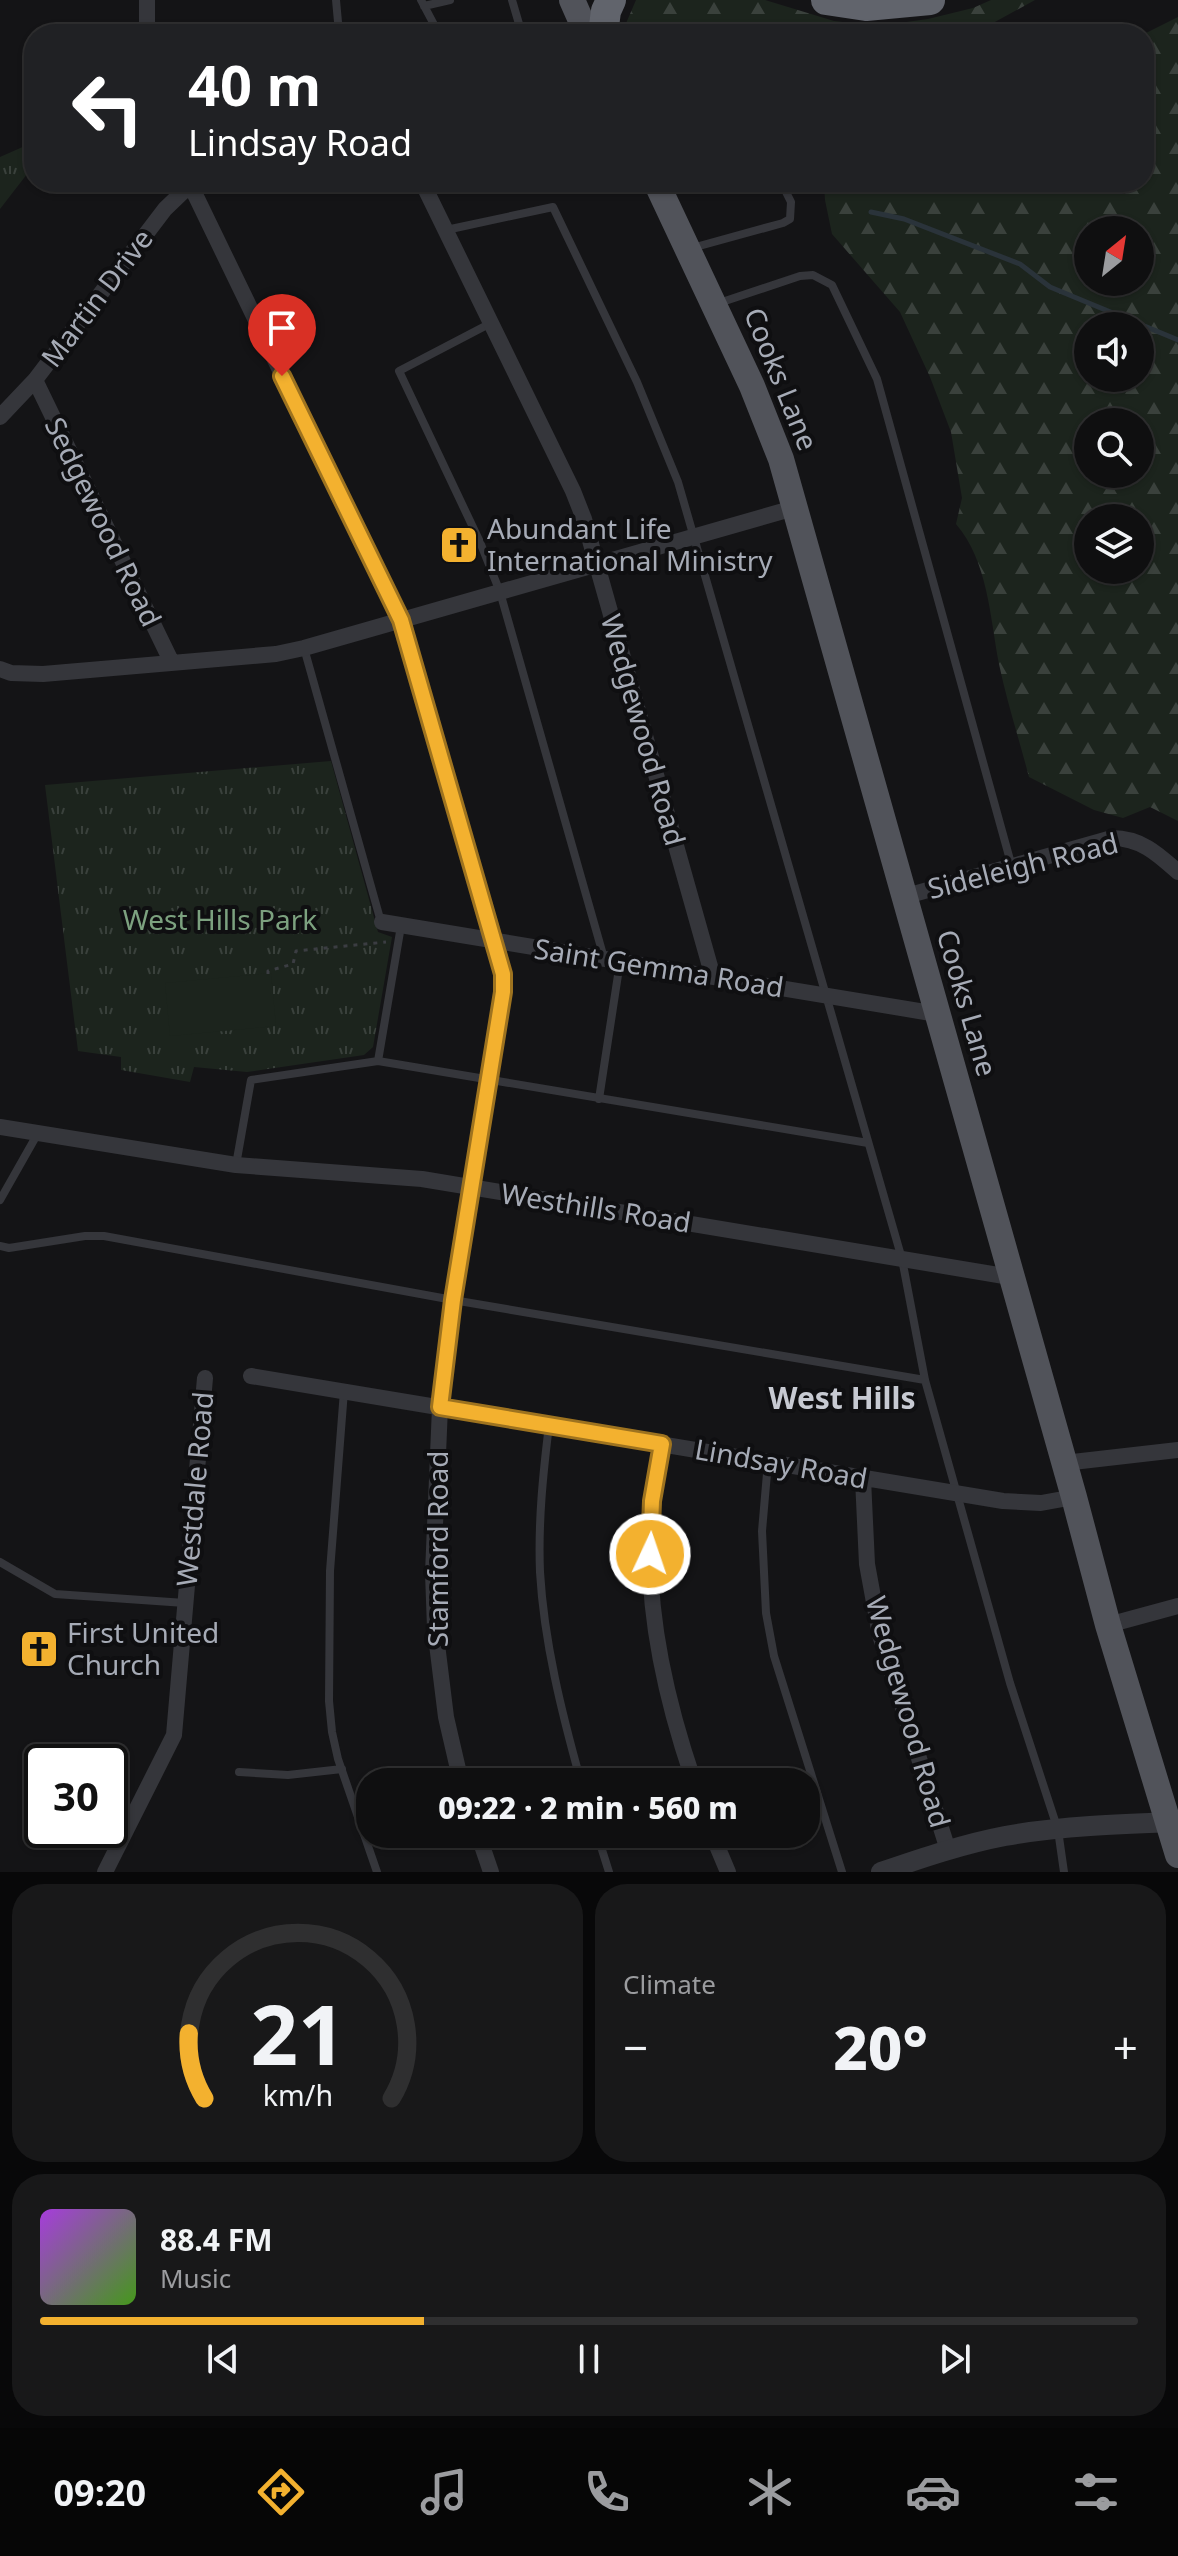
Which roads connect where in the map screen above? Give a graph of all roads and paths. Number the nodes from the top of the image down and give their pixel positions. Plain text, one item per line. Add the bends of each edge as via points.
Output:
1 (147, 0) edge
2 (336, 0) edge
3 (450, 0) edge
4 (512, 0) edge
5 (572, 0) edge
6 (611, 0) edge
7 (826, 0) edge
8 (930, 0) edge
9 (423, 3) edge
10 (147, 24) edge
11 (338, 24) edge
12 (434, 24) edge
13 (519, 24) edge
14 (583, 24) edge
15 (604, 24) edge
16 (183, 192) edge
17 (196, 192) edge
18 (427, 192) edge
19 (661, 192) edge
20 (786, 192) edge
21 (445, 230) junction
22 (688, 249) junction
23 (715, 304) junction
24 (491, 323) junction
25 (35, 380) junction
26 (0, 417) edge
27 (794, 508) junction
28 (694, 536) junction
29 (596, 564) junction
30 (500, 592) junction
31 (401, 620) junction
32 (304, 648) junction
33 (172, 663) junction
34 (0, 669) edge
35 (1012, 867) junction
36 (1178, 872) edge
37 (903, 897) junction
38 (382, 922) joint
39 (400, 933) junction
40 (494, 941) junction
41 (612, 960) junction
42 (268, 974) dead end
43 (713, 977) junction
44 (824, 995) junction
45 (937, 1014) junction
46 (378, 1061) junction
47 (489, 1079) junction
48 (599, 1099) junction
49 (0, 1127) edge
50 (38, 1133) junction
51 (868, 1143) junction
52 (236, 1165) junction
53 (471, 1187) junction
54 (0, 1200) edge
55 (0, 1246) edge
56 (902, 1259) junction
57 (1010, 1277) junction
58 (453, 1300) junction
59 (251, 1376) dead end
60 (205, 1378) dead end
61 (925, 1380) junction
62 (344, 1391) junction
63 (440, 1407) junction
64 (549, 1425) junction
65 (662, 1444) junction
66 (1178, 1450) edge
67 (768, 1461) junction
68 (1064, 1463) junction
69 (863, 1479) junction
70 (956, 1494) junction
71 (1074, 1497) junction
72 (0, 1562) edge
73 (185, 1603) junction
74 (1178, 1606) edge
75 (1108, 1625) junction
76 (458, 1768) edge
77 (577, 1768) edge
78 (690, 1768) edge
79 (342, 1769) junction
80 (239, 1772) dead end
81 (1173, 1823) edge
82 (1058, 1830) junction
83 (483, 1848) edge
84 (601, 1848) edge
85 (718, 1848) edge
86 (948, 1850) junction
87 (1178, 1855) edge
88 (105, 1872) edge
89 (377, 1872) edge
90 (491, 1872) edge
91 (609, 1872) edge
92 (728, 1872) edge
93 (842, 1872) edge
94 (881, 1872) edge
95 (1064, 1872) edge

1 - 10 street
2 - 11 lane
3 - 9 lane
4 - 13 lane
5 - 14 main road
6 - 15 highway
7 - 8 highway via 866,6
9 - 12 lane
16 - 25 street, Martin Drive
17 - 31 street, Stamford Road
18 - 21 street, Wedgewood Road
19 - 22 main road, Cooks Lane
20 - 22 lane via 790,219
21 - 24 street, Wedgewood Road
21 - 28 lane via 553,207 637,382
22 - 23 main road, Cooks Lane
23 - 27 main road, Cooks Lane via 781,459
23 - 35 lane via 800,276 813,275 832,285 877,379
24 - 29 street, Wedgewood Road via 573,491
24 - 30 lane via 399,371
25 - 26 street, Martin Drive
25 - 33 street, Sedgewood Road
27 - 28 street
27 - 37 main road, Cooks Lane
28 - 29 street
28 - 44 lane
29 - 30 street
29 - 43 street, Wedgewood Road
30 - 31 street
30 - 41 lane
31 - 32 street
31 - 40 street, Stamford Road
32 - 33 street
32 - 38 lane
33 - 34 street via 43,674
35 - 36 street, Sideleigh Road via 1127,838 1154,850
35 - 37 street, Sideleigh Road
37 - 45 main road, Cooks Lane
38 - 39 street, Saint Gemma Road
39 - 40 street, Saint Gemma Road
39 - 42 path via 296,951 293,964
39 - 46 lane
40 - 41 street, Saint Gemma Road
40 - 47 street, Stamford Road via 503,992
41 - 43 street, Saint Gemma Road
41 - 48 lane
43 - 44 street, Saint Gemma Road
44 - 45 street, Saint Gemma Road
44 - 51 lane
45 - 57 main road, Cooks Lane
46 - 47 lane
46 - 52 lane via 251,1080
47 - 48 lane
47 - 53 street, Stamford Road
48 - 51 lane
49 - 50 street, Westhills Road
50 - 52 street, Westhills Road
50 - 54 lane
51 - 56 lane
52 - 53 street, Westhills Road
53 - 56 street, Westhills Road
53 - 58 street, Stamford Road
55 - 58 lane via 104,1236
56 - 57 street, Westhills Road
56 - 61 lane
57 - 68 main road, Cooks Lane
58 - 61 lane
58 - 63 street, Stamford Road
59 - 62 street, Lindsay Road
60 - 73 street, Westdale Road
61 - 70 lane
62 - 63 street, Lindsay Road
62 - 79 lane via 329,1657 332,1732
63 - 64 street, Lindsay Road
63 - 76 street, Stamford Road via 435,1628
64 - 65 street, Lindsay Road
64 - 77 lane via 540,1574 560,1700
65 - 67 street, Lindsay Road
65 - 78 street via 652,1501 653,1605 671,1707
66 - 68 street
67 - 69 street, Lindsay Road
67 - 93 lane via 762,1531 766,1613 774,1656
68 - 71 main road, Cooks Lane
69 - 70 street, Lindsay Road
69 - 86 street, Wedgewood Road via 867,1564 880,1635
70 - 71 street, Lindsay Road via 1019,1503
70 - 82 lane
71 - 75 main road, Cooks Lane
72 - 73 lane via 55,1594
73 - 88 street, Westdale Road via 174,1735
74 - 75 street
75 - 81 main road, Cooks Lane
79 - 80 lane via 288,1775
79 - 89 lane
81 - 82 street
81 - 87 main road, Cooks Lane
82 - 86 street
82 - 95 lane
83 - 90 street
84 - 91 lane
85 - 92 street
86 - 94 street

